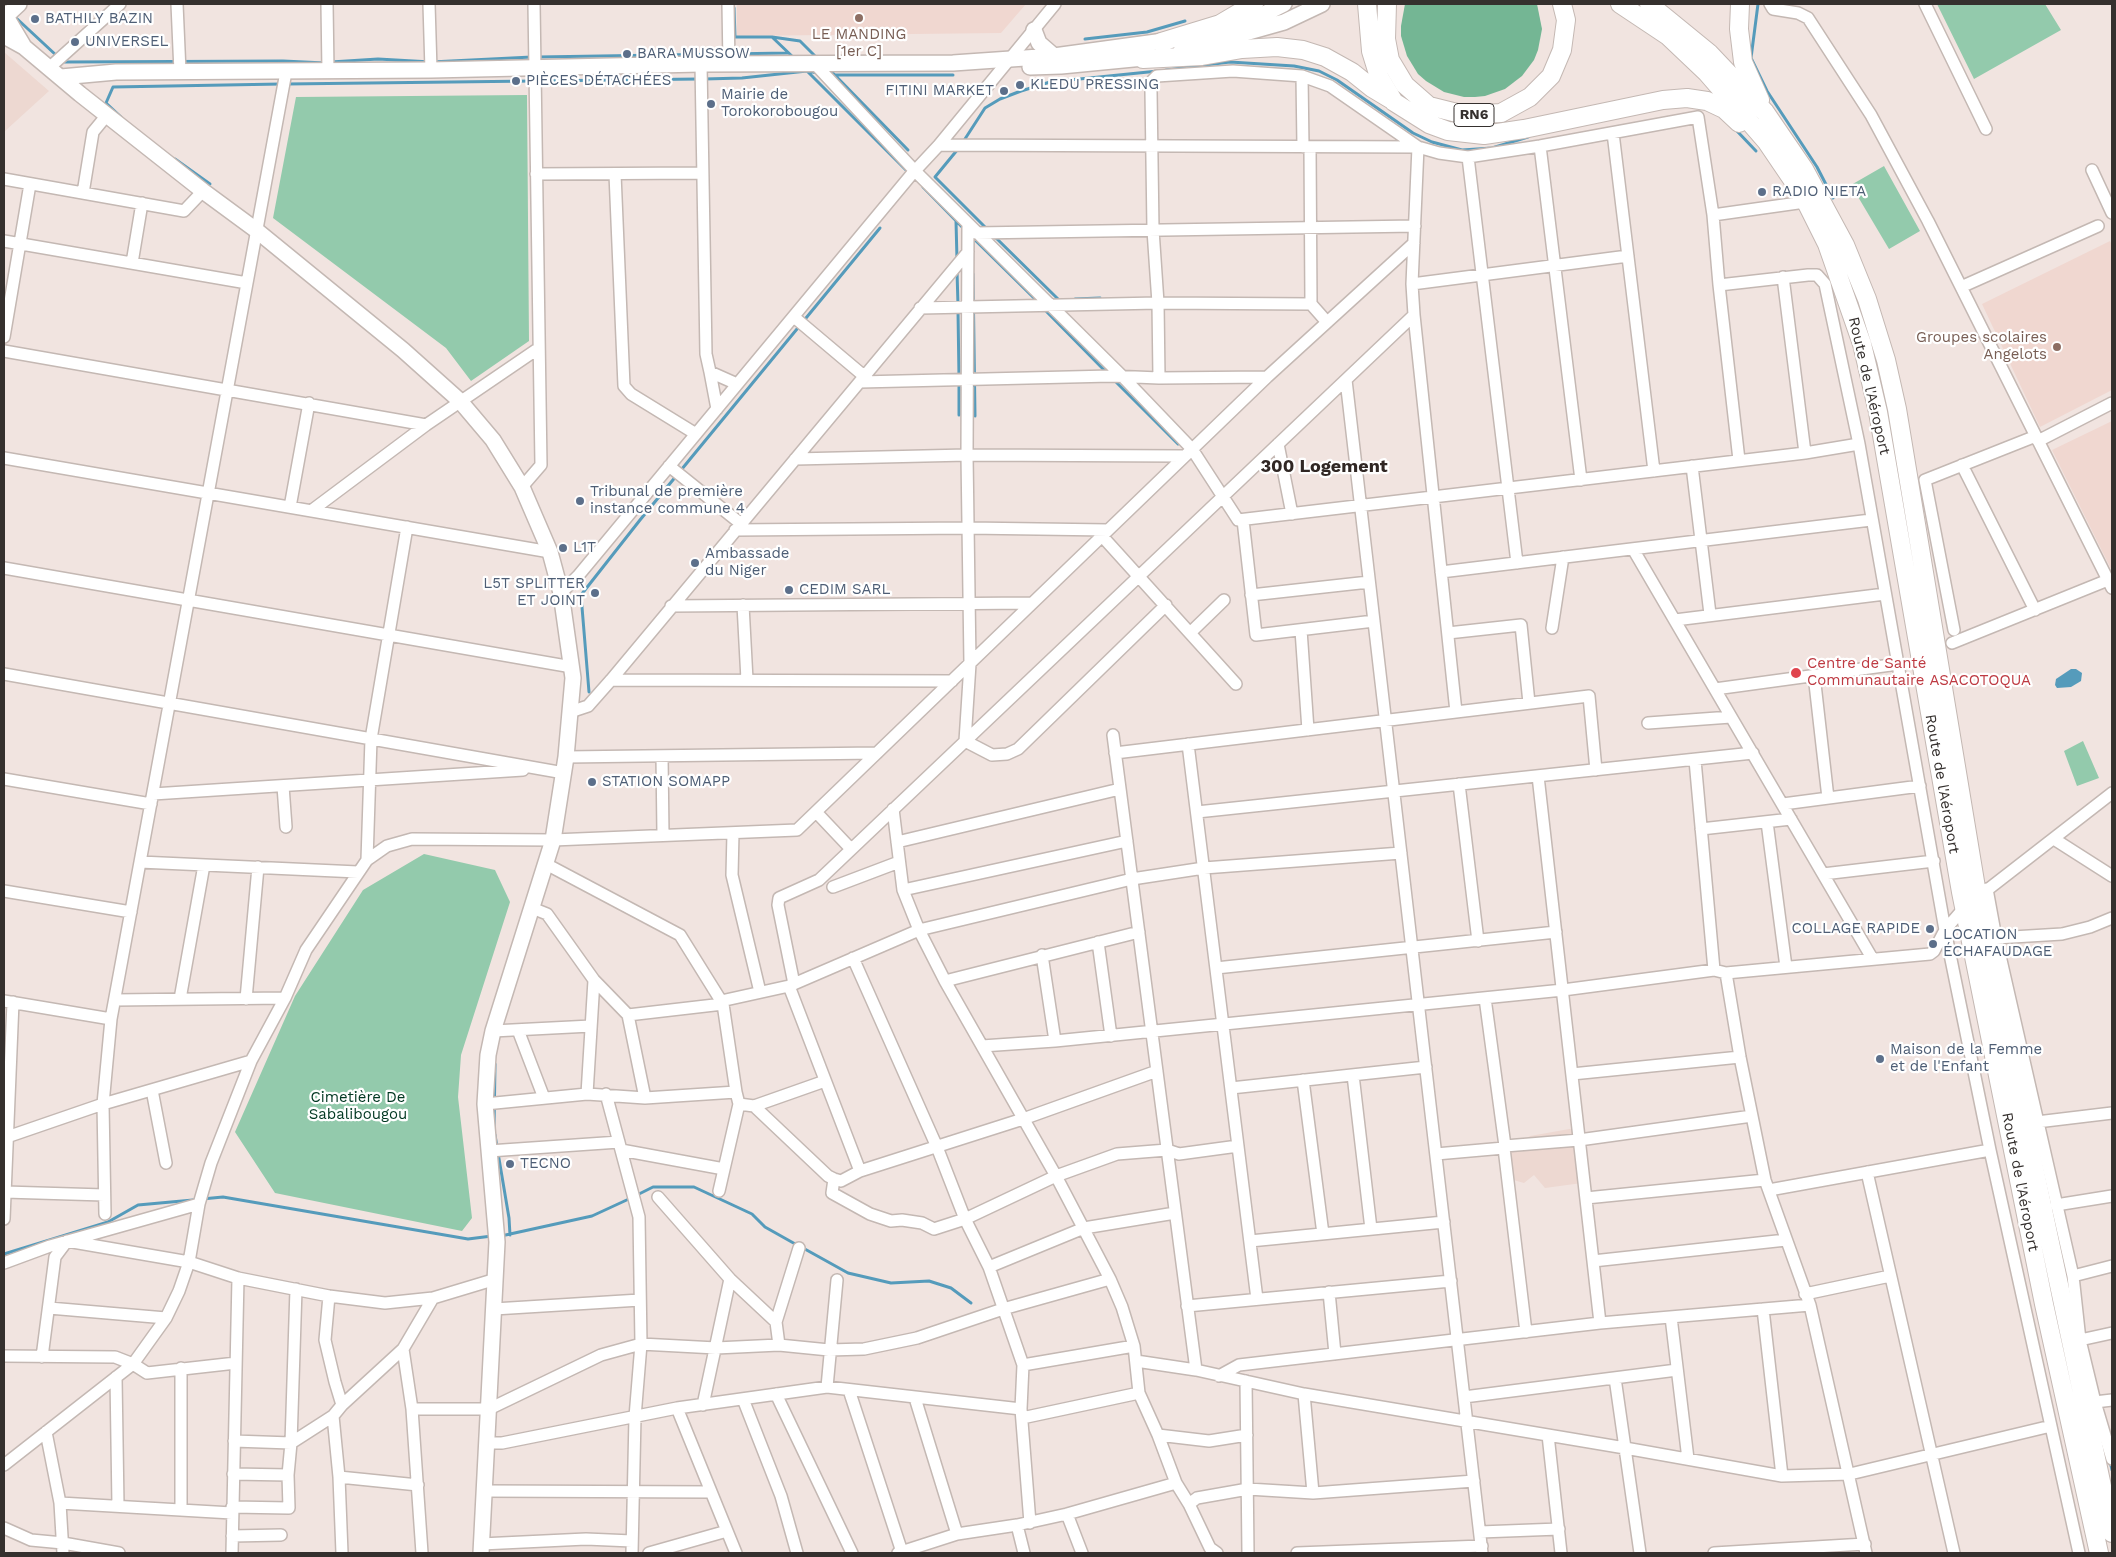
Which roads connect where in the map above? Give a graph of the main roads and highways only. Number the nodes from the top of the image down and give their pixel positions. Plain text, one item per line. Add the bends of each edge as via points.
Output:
1 (18, 4) edge
2 (1254, 4) edge
3 (1284, 4) edge
4 (1322, 4) edge
5 (1367, 4) edge
6 (1387, 4) edge
7 (1562, 4) edge
8 (1620, 4) edge
9 (1649, 4) edge
10 (1740, 4) edge
11 (5, 15) edge
12 (1034, 30) road end
13 (4, 36) edge
14 (1161, 42) junction
15 (24, 47) junction
16 (1054, 56) junction
17 (1143, 59) junction
18 (1003, 62) junction
19 (116, 72) junction
20 (55, 73) junction
21 (80, 94) junction
22 (1394, 102) junction
23 (1765, 112) junction
24 (1804, 198) junction
25 (1976, 899) junction
26 (2112, 1533) edge
27 (481, 1549) edge
28 (2099, 1553) edge

1 - 11 main road
2 - 14 highway via 1220,24
3 - 14 main road via 1254,19 1209,34
4 - 17 main road via 1284,22 1252,32
5 - 22 highway via 1371,51 1379,77
6 - 7 highway, RN6 via 1386,40 1390,60 1405,85 1429,106 1465,116 1502,113 1530,97 1551,76 1562,50 1566,20
8 - 24 highway, Route de l'Aéroport via 1668,36 1707,73 1766,141
9 - 23 highway, Route de l'Aéroport via 1709,53
10 - 23 highway via 1739,29 1744,62
11 - 15 main road
12 - 16 main road via 1039,43
13 - 15 main road
14 - 16 main road
15 - 20 main road
16 - 18 main road
17 - 18 main road via 1061,66
17 - 22 highway via 1277,47 1303,50 1325,57 1352,72
18 - 19 main road
19 - 20 main road
19 - 21 main road
20 - 21 main road
21 - 27 main road via 256,230 460,401 493,440 522,488 550,552 561,593 573,678 566,757 553,840 488,1055 485,1104 497,1238
22 - 24 highway via 1411,114 1448,131 1484,135 1663,100 1687,98 1707,101 1724,109 1743,127
23 - 25 highway, Route de l'Aéroport via 1804,169 1844,245 1867,299 1886,360 1897,409
24 - 25 highway, Route de l'Aéroport via 1827,244 1862,344
25 - 26 highway, Route de l'Aéroport
25 - 28 highway, Route de l'Aéroport via 2044,1304

